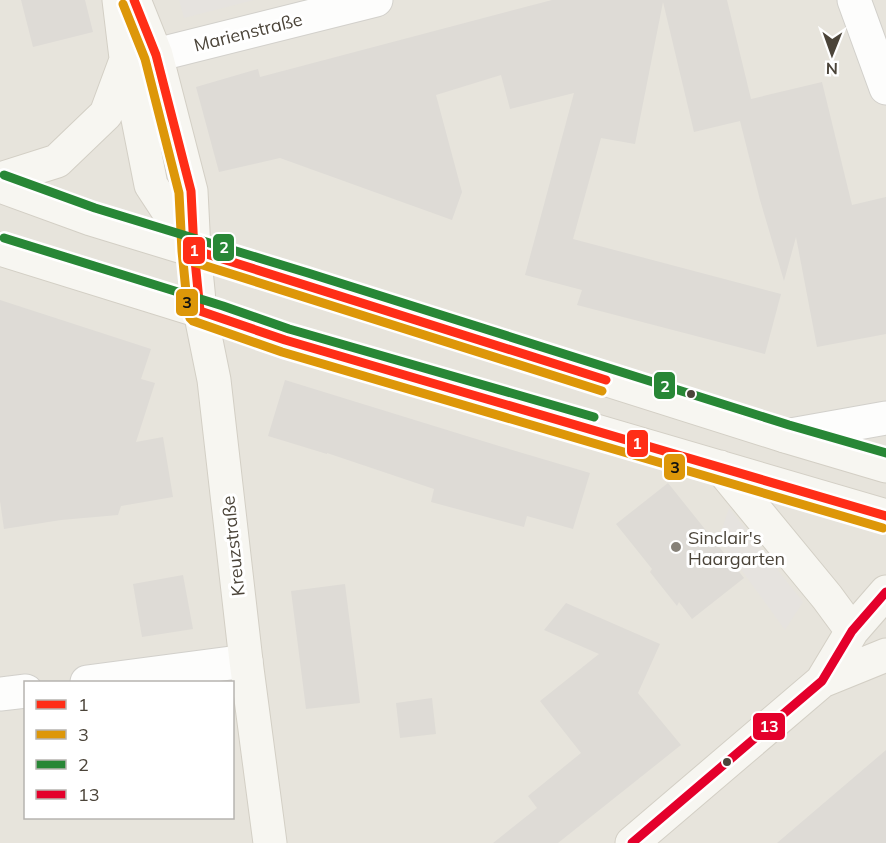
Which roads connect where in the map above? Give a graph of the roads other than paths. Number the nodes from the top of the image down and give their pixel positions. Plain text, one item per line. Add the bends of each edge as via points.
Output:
1 (119, 0) edge
2 (134, 0) edge
3 (376, 0) edge
4 (854, 0) edge
5 (141, 57) junction
6 (886, 88) edge
7 (0, 179) edge
8 (0, 186) edge
9 (0, 249) edge
10 (194, 250) junction
11 (200, 311) junction
12 (886, 418) edge
13 (785, 436) junction
14 (886, 466) edge
15 (720, 467) junction
16 (886, 516) edge
17 (886, 591) edge
18 (852, 631) junction
19 (886, 655) edge
20 (246, 661) junction
21 (95, 681) edge
22 (822, 681) junction
23 (24, 691) edge
24 (0, 694) edge
25 (270, 843) edge
26 (632, 843) edge

1 - 5 main road, Kreuzstraße
2 - 5 main road, Kreuzstraße
3 - 5 street, Marienstraße
4 - 6 street
5 - 7 main road via 106,114 57,161
5 - 10 main road, Kreuzstraße via 191,191
8 - 10 main road
9 - 11 main road
10 - 11 main road, Kreuzstraße
10 - 13 main road
11 - 15 main road via 285,340
11 - 20 main road, Kreuzstraße via 214,380
12 - 13 street
13 - 14 main road
15 - 16 main road
15 - 18 main road
17 - 18 main road
18 - 22 main road
19 - 22 main road
20 - 21 street
20 - 25 main road, Kreuzstraße
22 - 26 main road
23 - 24 street

